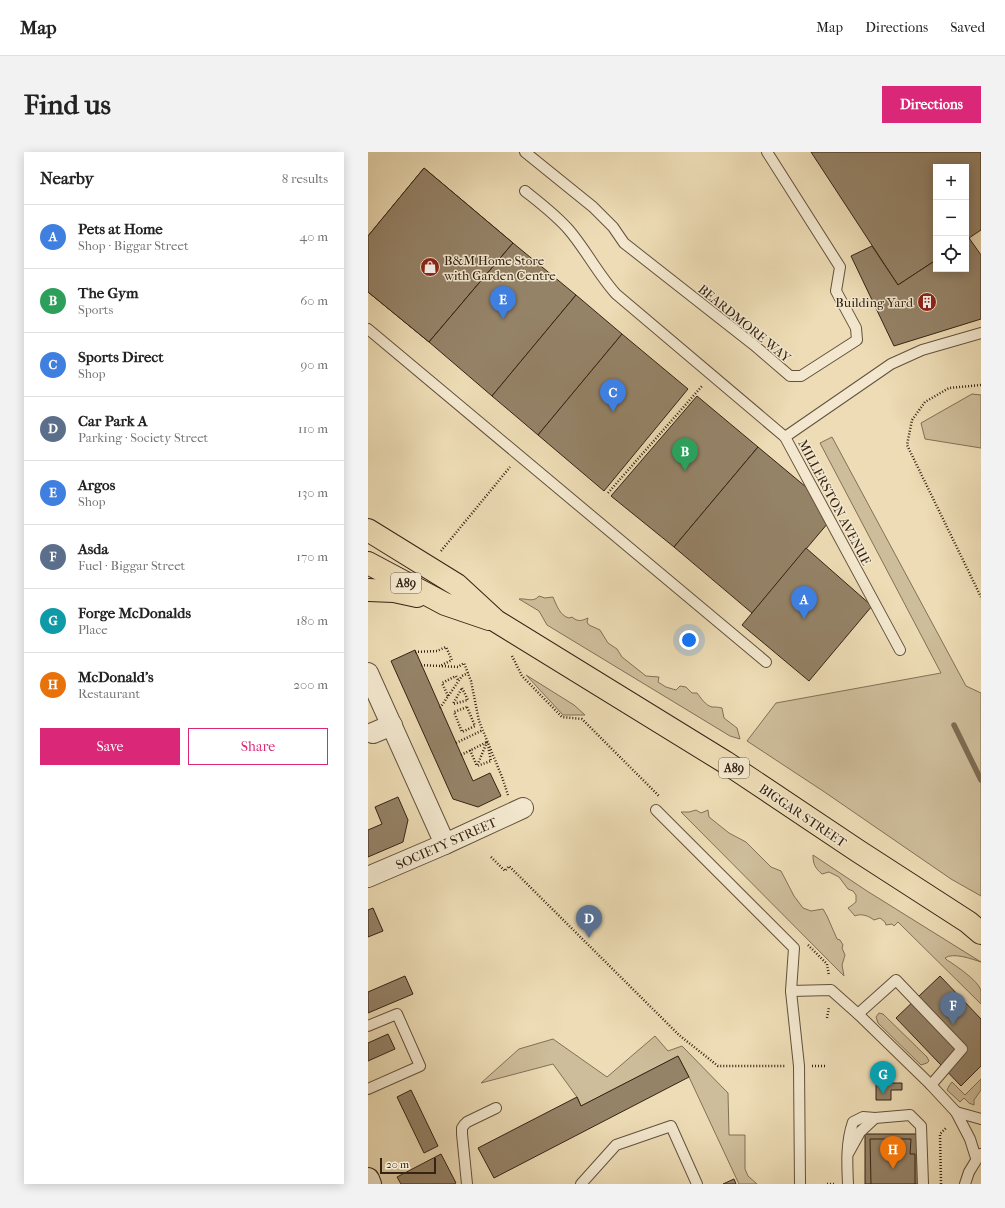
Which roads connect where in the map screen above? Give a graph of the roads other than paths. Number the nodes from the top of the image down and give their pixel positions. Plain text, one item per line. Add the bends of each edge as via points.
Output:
1 (525, 152) edge
2 (766, 152) edge
3 (525, 191) dead end
4 (368, 329) edge
5 (981, 333) edge
6 (785, 437) junction
7 (368, 530) edge
8 (368, 562) edge
9 (439, 574) junction
10 (368, 590) edge
11 (445, 604) junction
12 (496, 621) junction
13 (900, 650) dead end
14 (766, 662) dead end
15 (368, 673) edge
16 (392, 725) junction
17 (373, 733) dead end
18 (519, 810) road end
19 (656, 810) dead end
20 (445, 844) junction
21 (368, 877) edge
22 (977, 927) edge
23 (791, 991) junction
24 (858, 1014) junction
25 (368, 1026) edge
26 (930, 1085) junction
27 (368, 1089) edge
28 (496, 1108) dead end
29 (957, 1115) junction
30 (981, 1119) edge
31 (979, 1155) edge
32 (368, 1179) edge
33 (370, 1184) edge
34 (467, 1184) edge
35 (581, 1184) edge
36 (697, 1184) edge
37 (800, 1184) edge
38 (848, 1184) edge
39 (923, 1184) edge
40 (965, 1184) edge

1 - 2 lane, BEARDMORE WAY via 593,207 613,227 624,243 790,376 802,376 857,340 856,328 836,291 840,267
3 - 6 lane via 570,231 616,294
4 - 14 lane
5 - 6 lane, MILLERSTON AVENUE via 922,350 891,364
6 - 13 lane, MILLERSTON AVENUE
7 - 9 main road, BIGGAR STREET / A89
8 - 9 main road via 392,564
8 - 11 main road, BIGGAR STREET / A89
9 - 12 main road, BIGGAR STREET / A89 via 457,585
10 - 11 main road via 394,591
11 - 12 main road, BIGGAR STREET / A89
12 - 22 main road, BIGGAR STREET / A89 via 725,762
15 - 16 street
16 - 17 street
16 - 20 street
18 - 20 street, SOCIETY STREET
19 - 23 lane via 794,948
20 - 21 street, SOCIETY STREET
23 - 24 lane via 831,990
23 - 37 lane via 799,1066
24 - 26 lane
24 - 26 lane via 896,980 962,1049
25 - 27 lane via 397,1014 420,1066
26 - 29 lane
28 - 34 lane via 464,1125 462,1134
29 - 30 lane
29 - 31 lane
31 - 40 lane
32 - 33 street
35 - 36 lane via 616,1145 671,1126
38 - 39 lane via 847,1156 853,1122 863,1117 910,1114 921,1126

